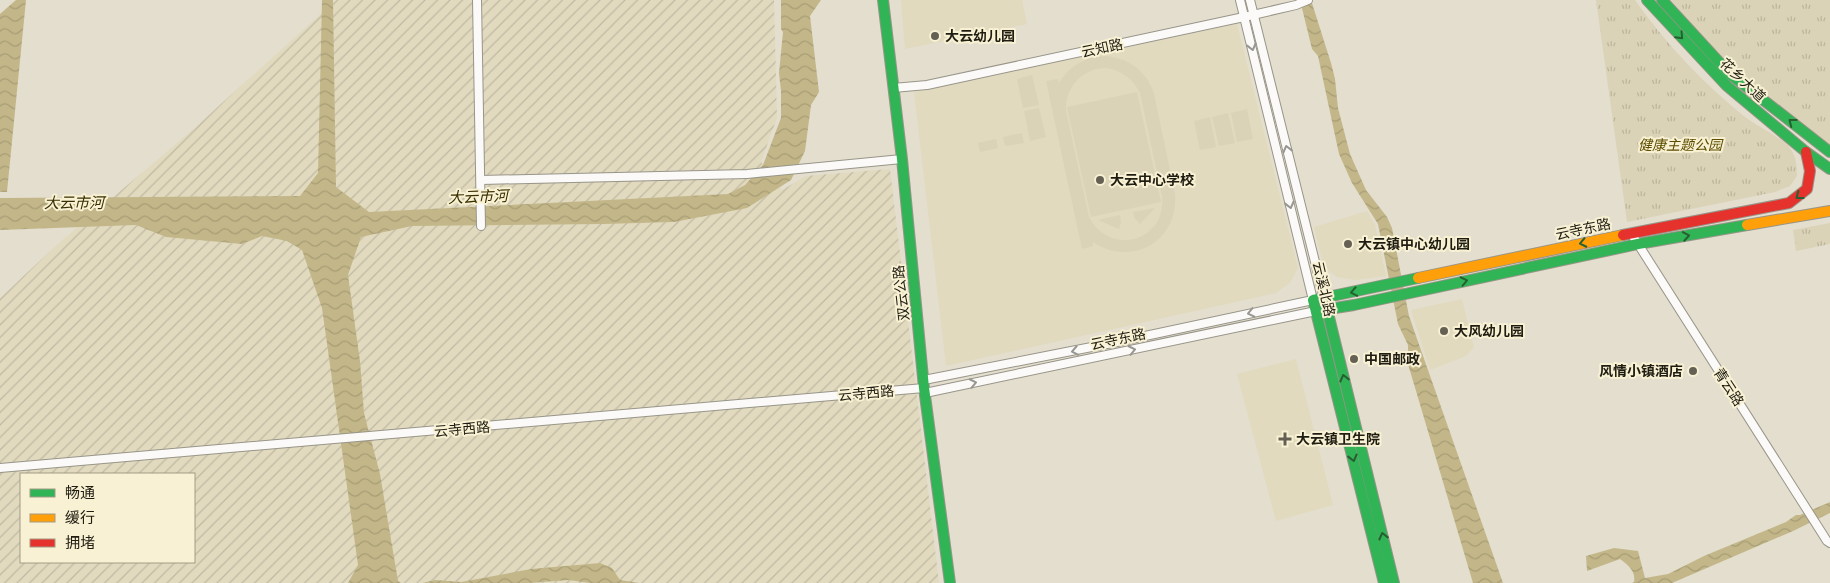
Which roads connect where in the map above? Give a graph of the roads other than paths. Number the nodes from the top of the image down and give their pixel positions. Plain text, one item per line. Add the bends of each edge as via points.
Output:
1 (477, 0) edge
2 (883, 0) edge
3 (1240, 0) edge
4 (1250, 0) edge
5 (1308, 0) edge
6 (1647, 0) edge
7 (1662, 0) edge
8 (1254, 15) junction
9 (1244, 17) junction
10 (893, 88) junction
11 (1806, 152) junction
12 (1830, 152) edge
13 (902, 159) junction
14 (1830, 169) edge
15 (480, 180) junction
16 (1830, 211) edge
17 (481, 226) dead end
18 (1631, 233) junction
19 (1638, 244) junction
20 (1324, 298) junction
21 (1313, 300) junction
22 (1327, 309) junction
23 (1316, 311) junction
24 (924, 387) junction
25 (0, 468) edge
26 (1829, 544) edge
27 (950, 583) edge
28 (1384, 583) edge
29 (1394, 583) edge

1 - 15 street
2 - 10 street, 双云公路
3 - 9 street, 云溪北路
4 - 8 street, 云溪北路
5 - 8 street, 云知路
6 -> 11 street, 花乡大道 via 1727,86
12 -> 7 street, 花乡大道 via 1730,74
8 - 9 street, 云知路
20 -> 8 street, 云溪北路
9 - 10 street, 云知路 via 927,85
9 -> 21 street, 云溪北路
10 - 13 street, 双云公路
11 - 14 street, 花乡大道
11 -> 18 street, 云寺东路 via 1810,171 1807,189 1789,203
13 - 15 street via 747,174
13 - 24 street, 双云公路
15 - 17 street
19 -> 16 street, 云寺东路
18 - 19 street, 青云路
18 -> 20 street, 云寺东路
22 -> 19 street, 云寺东路
19 - 26 street, 青云路
20 - 21 street, 云寺东路
20 - 22 street, 云溪北路
21 - 23 street, 云溪北路
21 -> 24 street, 云寺东路
22 - 23 street, 云寺东路
29 -> 22 street, 云溪北路
24 -> 23 street, 云寺东路
23 -> 28 street, 云溪北路
24 - 25 street, 云寺西路
24 - 27 street, 双云公路

